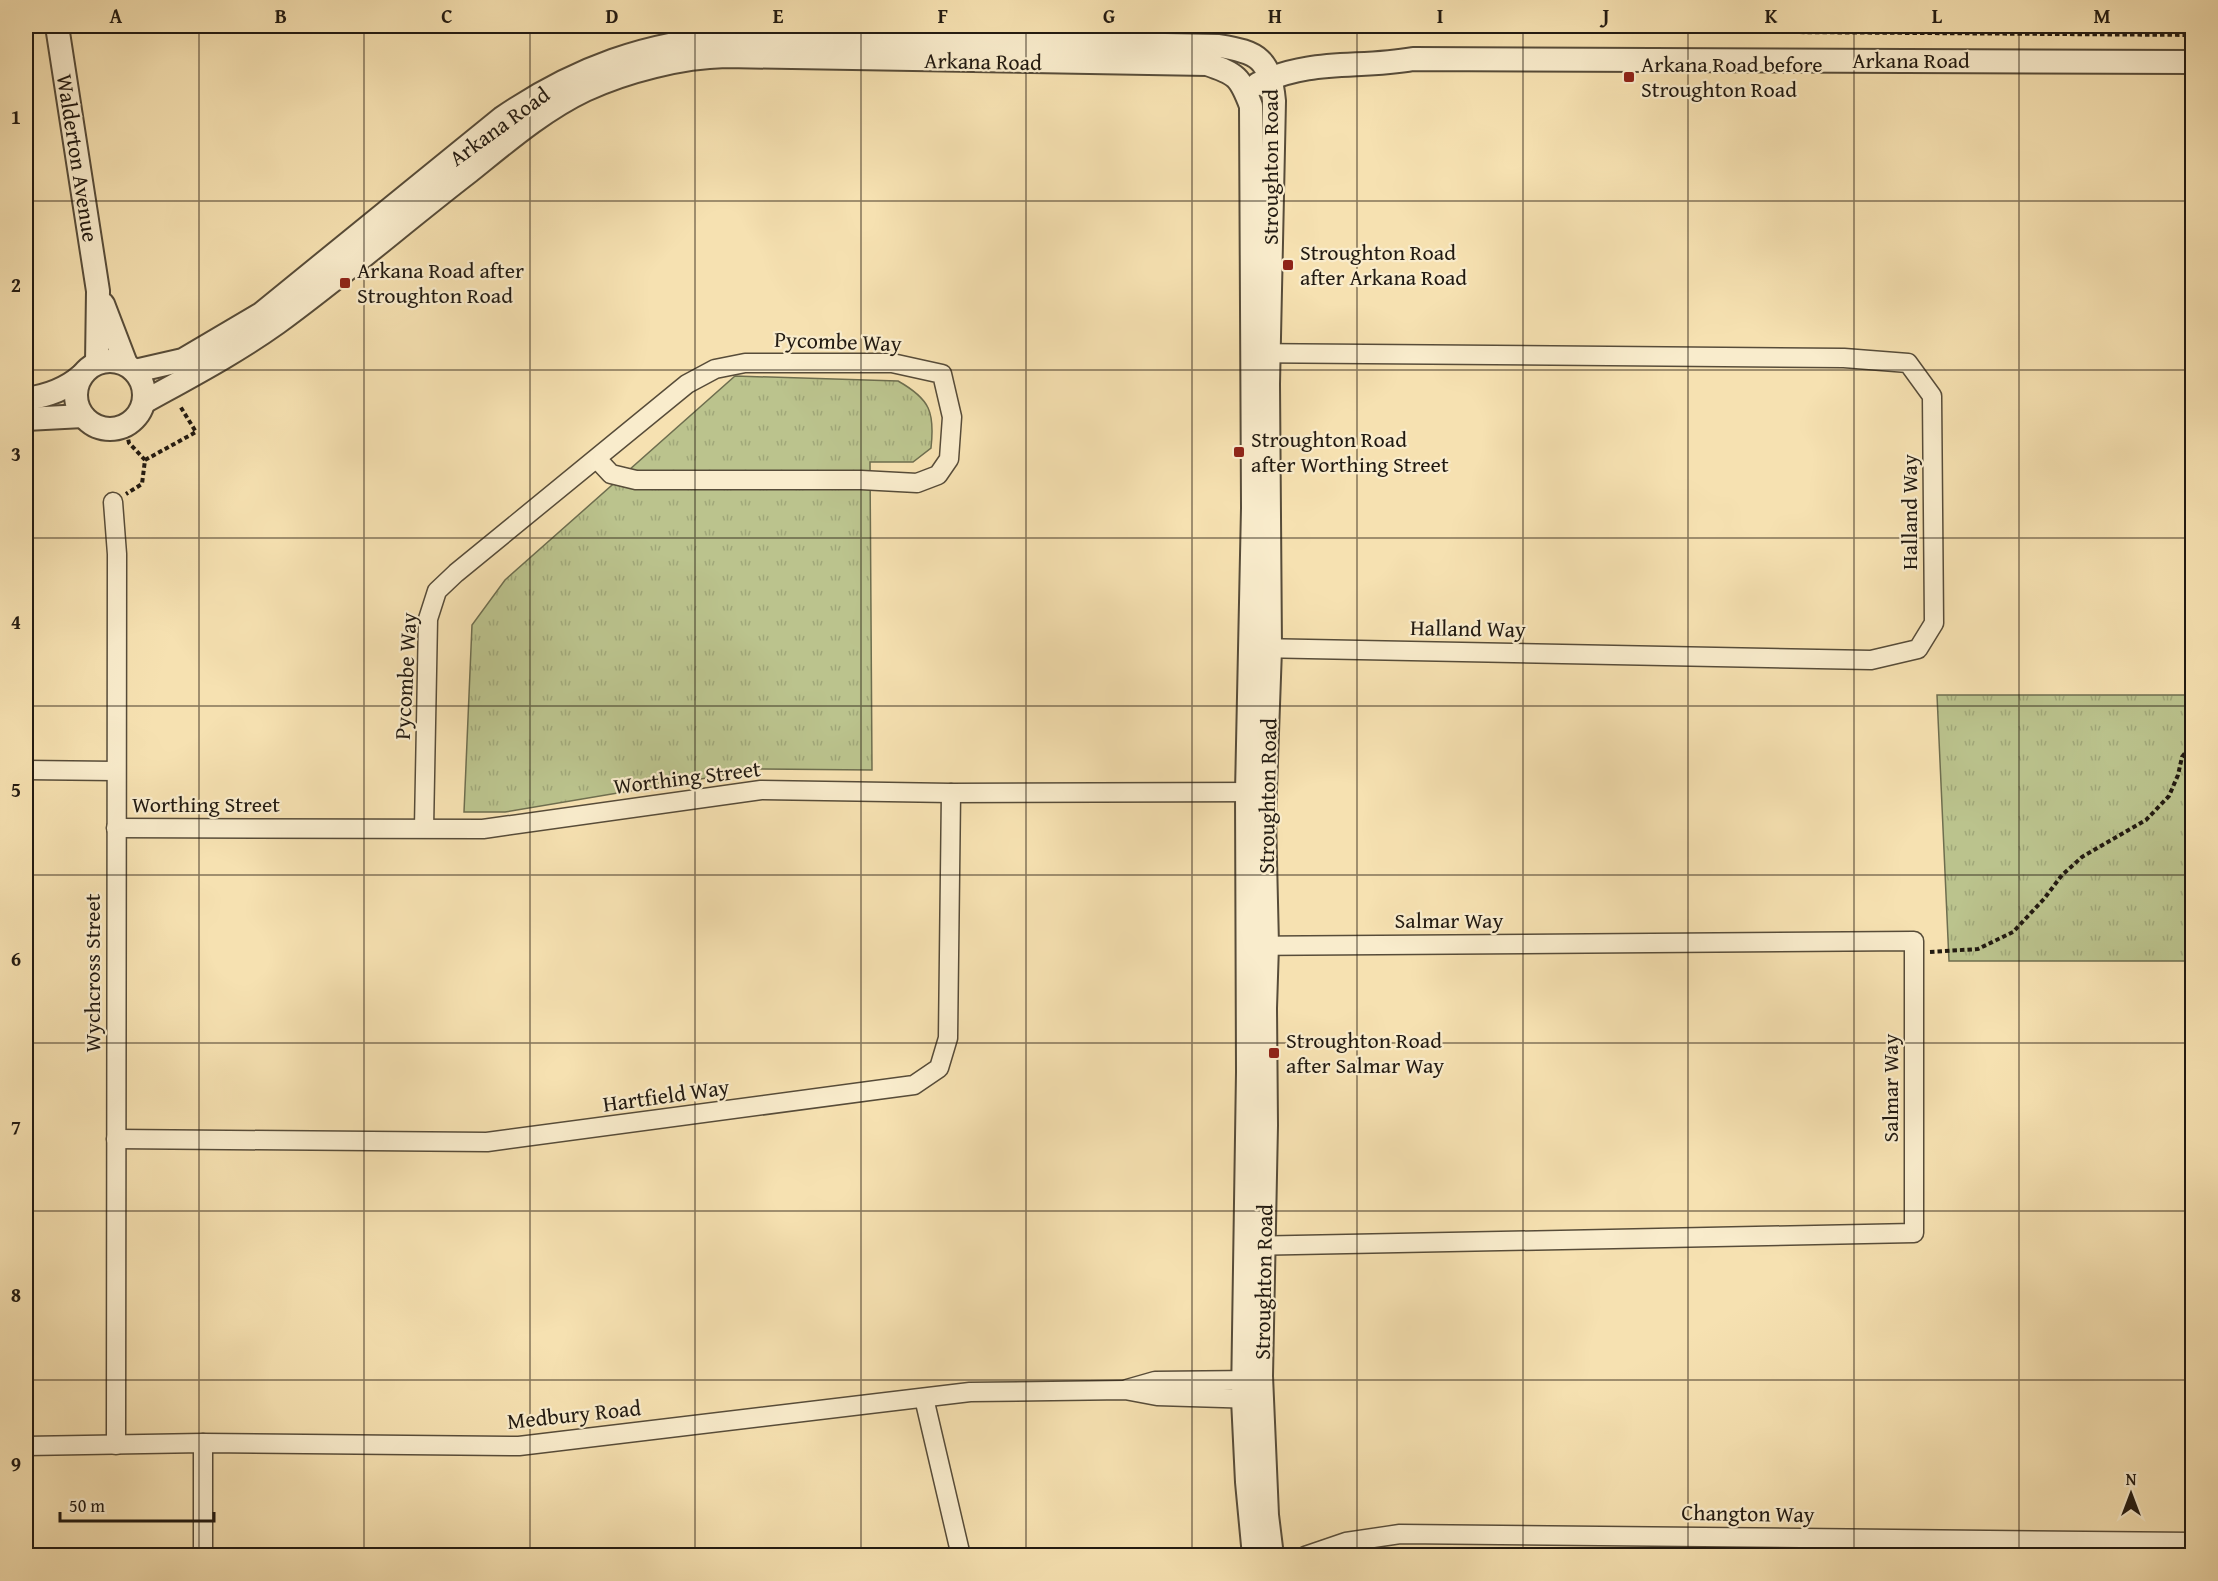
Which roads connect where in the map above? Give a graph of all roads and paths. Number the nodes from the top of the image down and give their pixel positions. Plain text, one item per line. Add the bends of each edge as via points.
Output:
1 (57, 26) edge
2 (1235, 28) dead end
3 (2193, 35) edge
4 (1243, 49) joint
5 (2193, 62) edge
6 (1208, 64) joint
7 (1267, 72) junction
8 (1243, 85) junction
9 (98, 291) junction
10 (1261, 353) junction
11 (131, 368) junction
12 (89, 370) junction
13 (169, 388) junction
14 (26, 399) edge
15 (144, 402) junction
16 (83, 416) junction
17 (26, 418) edge
18 (125, 425) junction
19 (597, 459) junction
20 (145, 460) junction
21 (113, 502) joint
22 (1260, 648) junction
23 (2193, 744) edge
24 (26, 770) edge
25 (115, 771) junction
26 (1256, 792) junction
27 (951, 793) junction
28 (117, 828) junction
29 (424, 828) junction
30 (1257, 946) junction
31 (1914, 953) junction
32 (117, 1139) junction
33 (1254, 1246) junction
34 (1253, 1390) junction
35 (924, 1398) junction
36 (203, 1443) junction
37 (116, 1445) junction
38 (26, 1446) edge
39 (2193, 1542) edge
40 (203, 1556) edge
41 (961, 1556) edge
42 (1254, 1556) edge
43 (1272, 1556) edge
44 (1305, 1556) edge

1 - 9 street, Walderton Avenue
2 - 3 path
4 - 7 street, Stroughton Road via 1256,55
4 - 11 street, Arkana Road via 736,37 708,38 616,58 556,85 502,118 261,314 183,360
5 - 7 street, Arkana Road via 1413,59 1389,50 1287,57
6 - 8 street, Stroughton Road via 1225,70
6 - 13 street, Arkana Road via 708,57 612,79 584,91 522,130 278,322 236,351
7 - 8 street, Arkana Road
7 - 10 street, Stroughton Road via 1274,101
8 - 10 street, Stroughton Road via 1251,106
9 - 11 street, Walderton Avenue
9 - 12 street, Walderton Avenue
10 - 22 street, Stroughton Road
10 - 22 street, Halland Way via 1844,358 1908,363 1932,396 1934,623 1918,649 1871,660
11 - 12 street via 115,361
11 - 15 street via 145,390
12 - 14 street via 72,384 46,396
12 - 16 street via 76,389
13 - 15 street, Arkana Road
13 - 20 path via 196,432
15 - 18 street via 134,420
16 - 17 street
16 - 18 street via 98,426
18 - 20 path via 129,443
19 - 19 street, Pycombe Way via 611,474 636,480 917,483 938,475 949,459 952,417 942,374 892,363 745,363 715,369 687,384
19 - 29 street, Pycombe Way via 437,591 428,619
20 - 21 path via 142,484
21 - 25 street, Wychcross Street via 117,554
22 - 26 street, Stroughton Road
23 - 31 path via 2182,758 2169,796 2146,820 2082,857 2013,932 1978,949
24 - 25 street
25 - 28 street, Wychcross Street
26 - 27 street, Worthing Street
26 - 30 street, Stroughton Road
27 - 29 street, Worthing Street via 761,790 483,829
27 - 32 street, Hartfield Way via 948,1038 939,1068 914,1085 487,1142
28 - 29 street, Worthing Street
28 - 32 street, Wychcross Street
30 - 31 street, Salmar Way via 1914,941
30 - 33 street, Stroughton Road
31 - 33 street, Salmar Way via 1914,1233
32 - 37 street, Wychcross Street
33 - 34 street, Stroughton Road
34 - 35 street, Medbury Road via 1157,1396 1125,1390 970,1392
34 - 42 street, Stroughton Road via 1247,1482
34 - 43 street, Stroughton Road
35 - 36 street, Medbury Road via 519,1446
35 - 41 street
36 - 37 street, Medbury Road
36 - 40 street
37 - 38 street, Medbury Road
39 - 44 street, Changton Way via 1400,1534 1346,1542

